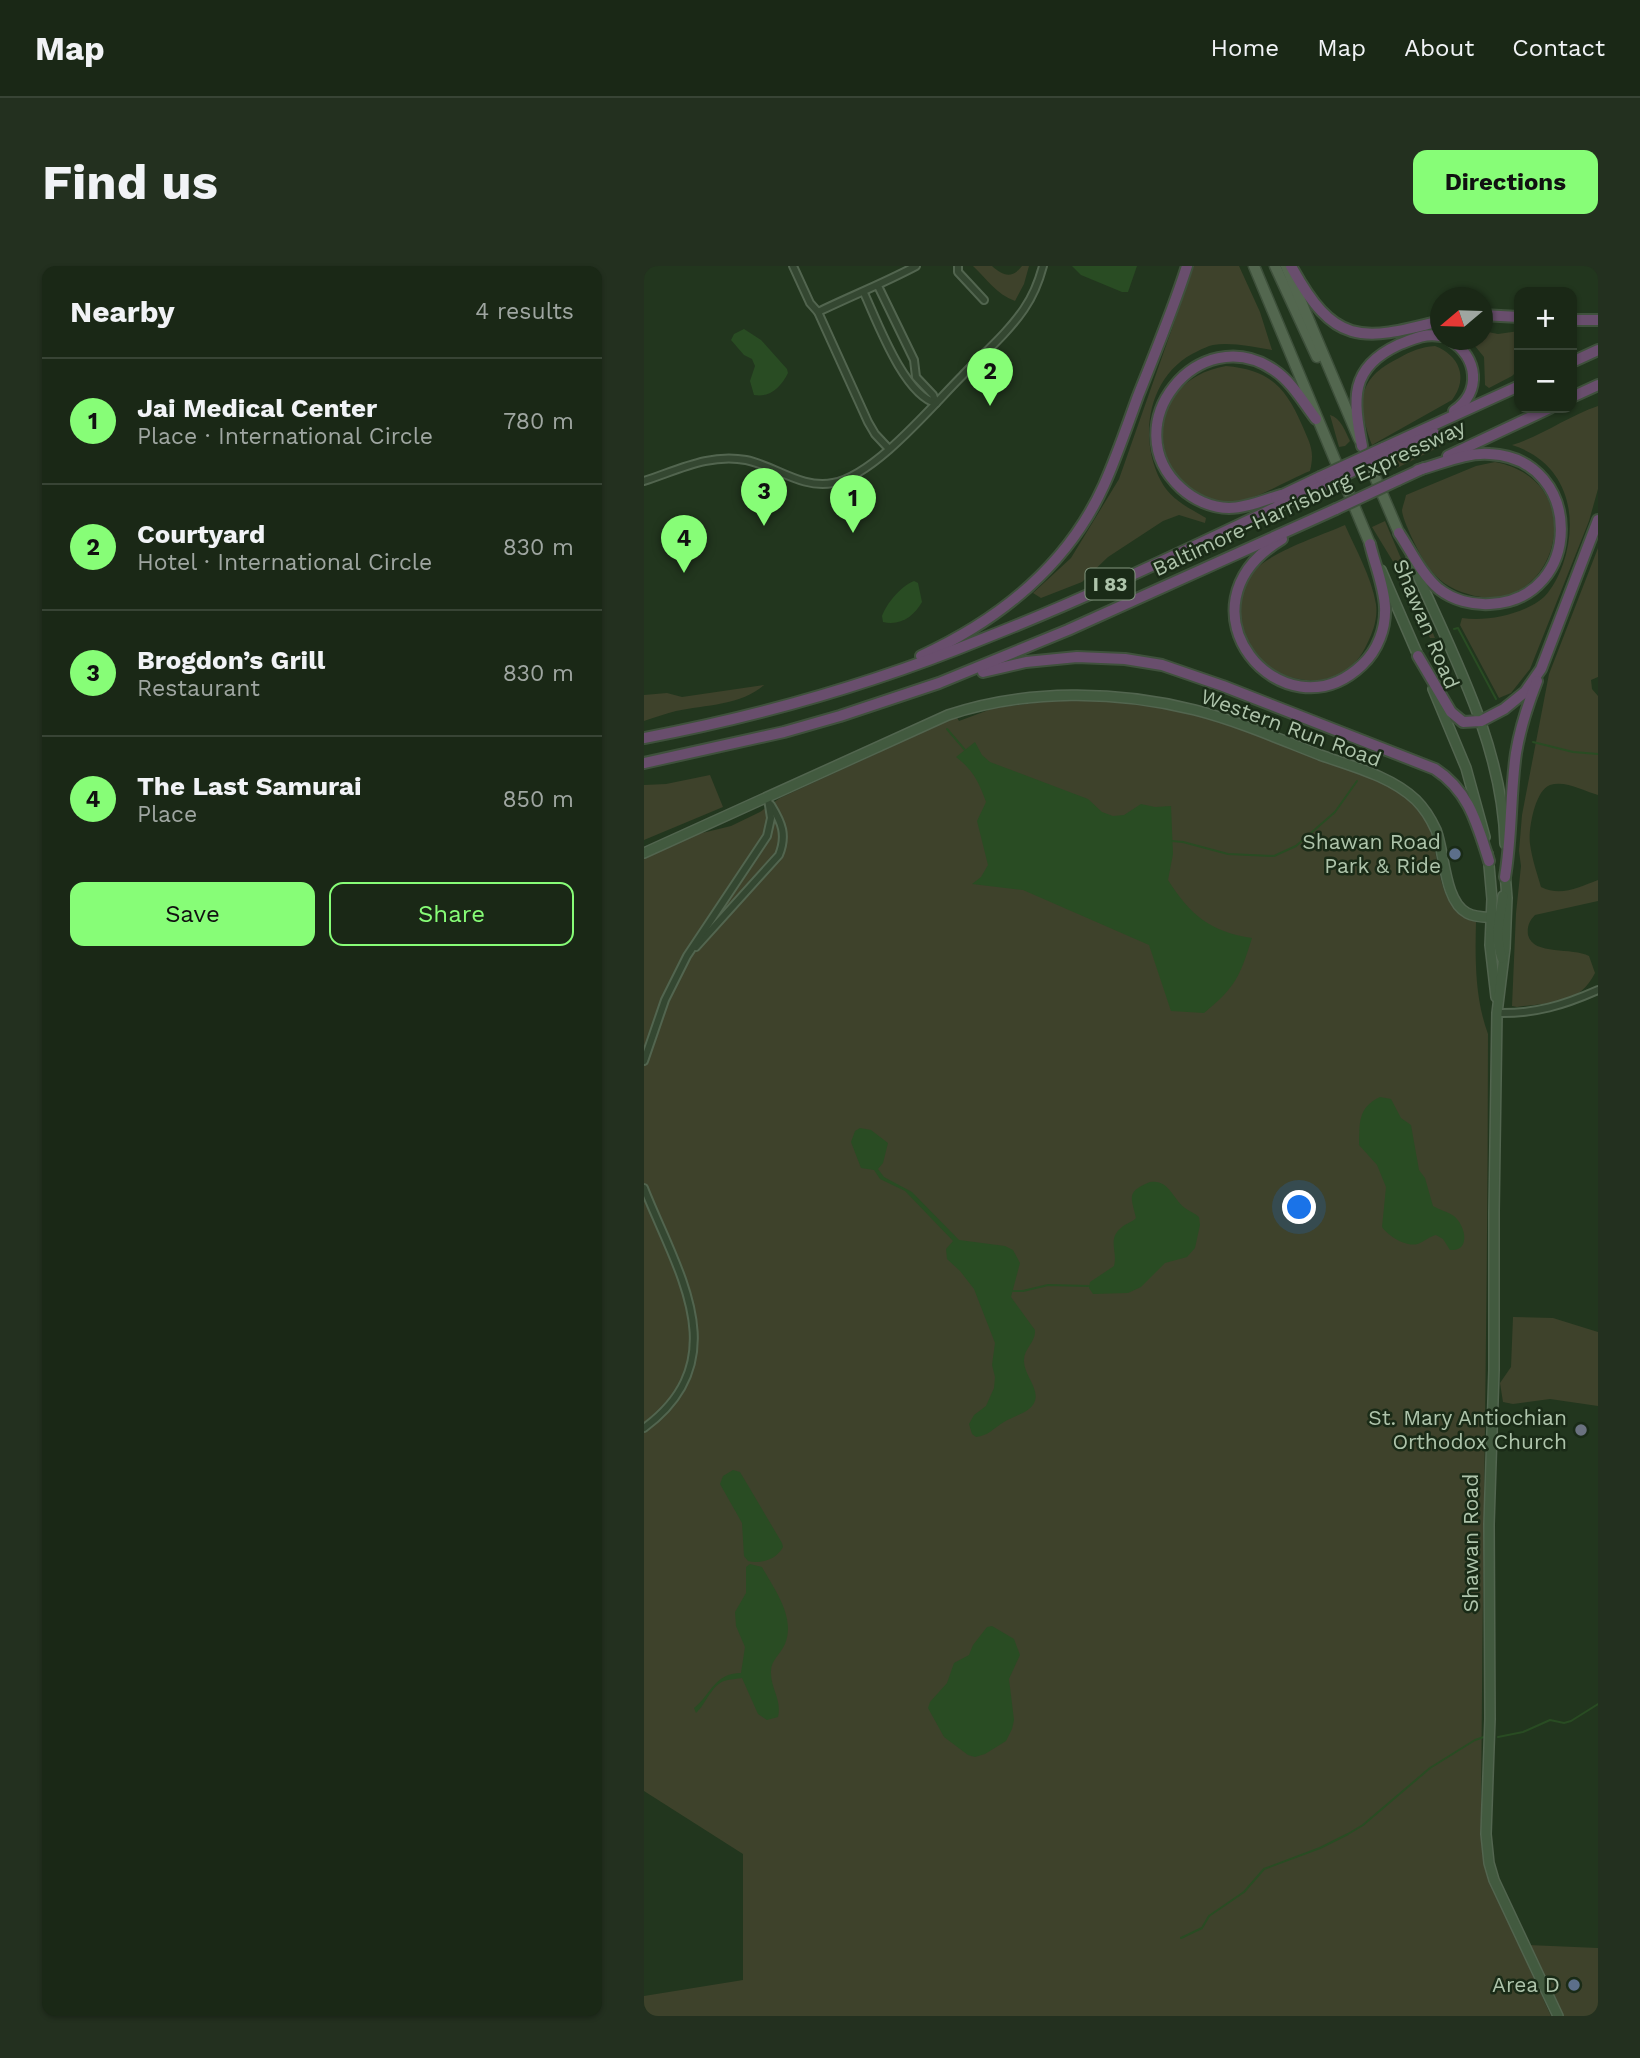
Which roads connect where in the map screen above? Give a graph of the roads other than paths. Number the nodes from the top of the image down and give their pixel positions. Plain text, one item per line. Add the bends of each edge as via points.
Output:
1 (793, 266) edge
2 (916, 266) edge
3 (958, 266) edge
4 (1043, 266) edge
5 (1187, 266) edge
6 (1254, 266) edge
7 (1275, 266) edge
8 (1286, 266) edge
9 (1292, 266) edge
10 (878, 286) junction
11 (864, 293) junction
12 (984, 300) dead end
13 (818, 312) junction
14 (1493, 316) edge
15 (1514, 317) edge
16 (1577, 320) edge
17 (1598, 320) edge
18 (1430, 324) edge
19 (1430, 335) edge
20 (1598, 349) edge
21 (1463, 350) edge
22 (1598, 357) edge
23 (1577, 360) edge
24 (1577, 368) edge
25 (913, 380) junction
26 (1598, 385) edge
27 (1514, 388) edge
28 (1577, 395) edge
29 (1514, 396) edge
30 (936, 403) junction
31 (1344, 406) junction
32 (1539, 413) edge
33 (1316, 419) junction
34 (1422, 430) junction
35 (1362, 446) junction
36 (889, 449) junction
37 (1384, 452) junction
38 (1418, 470) junction
39 (644, 481) edge
40 (1322, 481) junction
41 (1281, 495) junction
42 (1323, 515) junction
43 (1598, 520) edge
44 (1399, 533) junction
45 (1370, 544) junction
46 (1126, 577) junction
47 (1418, 656) junction
48 (1541, 669) junction
49 (892, 673) junction
50 (939, 683) junction
51 (1481, 721) junction
52 (644, 738) edge
53 (644, 762) edge
54 (768, 799) junction
55 (644, 853) edge
56 (1489, 861) junction
57 (1505, 877) junction
58 (1494, 918) junction
59 (687, 956) junction
60 (1504, 962) junction
61 (1598, 990) edge
62 (1497, 1013) junction
63 (644, 1061) edge
64 (644, 1188) edge
65 (644, 1429) edge
66 (1558, 2016) edge

1 - 13 street
2 - 10 street
3 - 12 street via 958,272
4 - 30 street via 1031,298 1016,320
5 - 49 highway via 1107,477 1081,527 1037,580 1001,611 947,643 895,666
6 - 33 main road, Shawan Road
7 - 31 main road
8 - 31 main road, Shawan Road
9 - 18 highway via 1315,307 1346,328 1385,335
10 - 11 street
10 - 25 street via 914,360
11 - 13 street
11 - 25 street via 900,368
13 - 36 street via 868,422
14 - 15 highway
16 - 17 highway
19 - 35 highway via 1383,352 1365,370 1355,404
20 - 23 highway
21 - 34 highway via 1471,362 1472,390 1462,405
22 - 24 highway
25 - 30 street via 933,395
26 - 28 highway
27 - 34 highway
29 - 37 highway, Baltimore-Harrisburg Expressway / I 83
30 - 36 street
31 - 35 main road, Shawan Road
32 - 38 highway, Baltimore-Harrisburg Expressway / I 83
33 - 41 highway via 1282,376 1244,358 1203,363 1185,374 1165,398 1158,416 1158,447 1164,467 1183,490 1209,504 1231,508
33 - 45 main road, Shawan Road
34 - 37 highway
35 - 44 main road, Shawan Road
36 - 39 street via 859,472 832,484 807,482 755,462 727,458 698,461
37 - 40 highway, Baltimore-Harrisburg Expressway / I 83, bridge
38 - 42 highway, Baltimore-Harrisburg Expressway / I 83, bridge
38 - 44 highway via 1482,454 1527,465 1543,479 1558,504 1562,532 1558,553 1542,580 1525,594 1506,602 1476,604 1439,588
40 - 41 highway
40 - 46 highway, Baltimore-Harrisburg Expressway / I 83
41 - 46 highway
42 - 45 highway via 1261,553 1238,588 1235,618 1239,638 1272,676 1300,686 1329,684 1357,670 1372,653 1381,635 1385,607
42 - 50 highway, Baltimore-Harrisburg Expressway / I 83 via 1068,631
43 - 48 highway
44 - 51 main road, Shawan Road
45 - 47 main road, Shawan Road
46 - 49 highway, Baltimore-Harrisburg Expressway / I 83
47 - 51 highway via 1457,719
47 - 56 main road, Shawan Road via 1466,768
48 - 51 highway via 1517,699
48 - 57 highway via 1517,745
49 - 52 highway, Baltimore-Harrisburg Expressway / I 83 via 778,708
50 - 53 highway, Baltimore-Harrisburg Expressway / I 83 via 783,732
50 - 56 highway via 1026,662 1077,657 1125,659 1182,671 1436,769 1464,795
51 - 57 main road, Shawan Road via 1503,811
54 - 55 main road, Western Run Road
54 - 58 main road, Western Run Road via 961,711 1059,696 1170,704 1233,721 1403,789 1424,808 1436,830 1455,902 1468,914
54 - 59 street via 771,818 767,836
54 - 59 street via 784,829 779,855
56 - 58 main road, Shawan Road
57 - 58 main road, Shawan Road
57 - 60 main road, Shawan Road
58 - 60 main road, Shawan Road
58 - 62 main road, Shawan Road via 1490,945
59 - 63 street via 665,1000
60 - 62 main road, Shawan Road
61 - 62 street via 1534,1012
62 - 66 main road, Shawan Road via 1486,1834 1494,1880
64 - 65 street via 689,1297 695,1336 681,1386 660,1416

